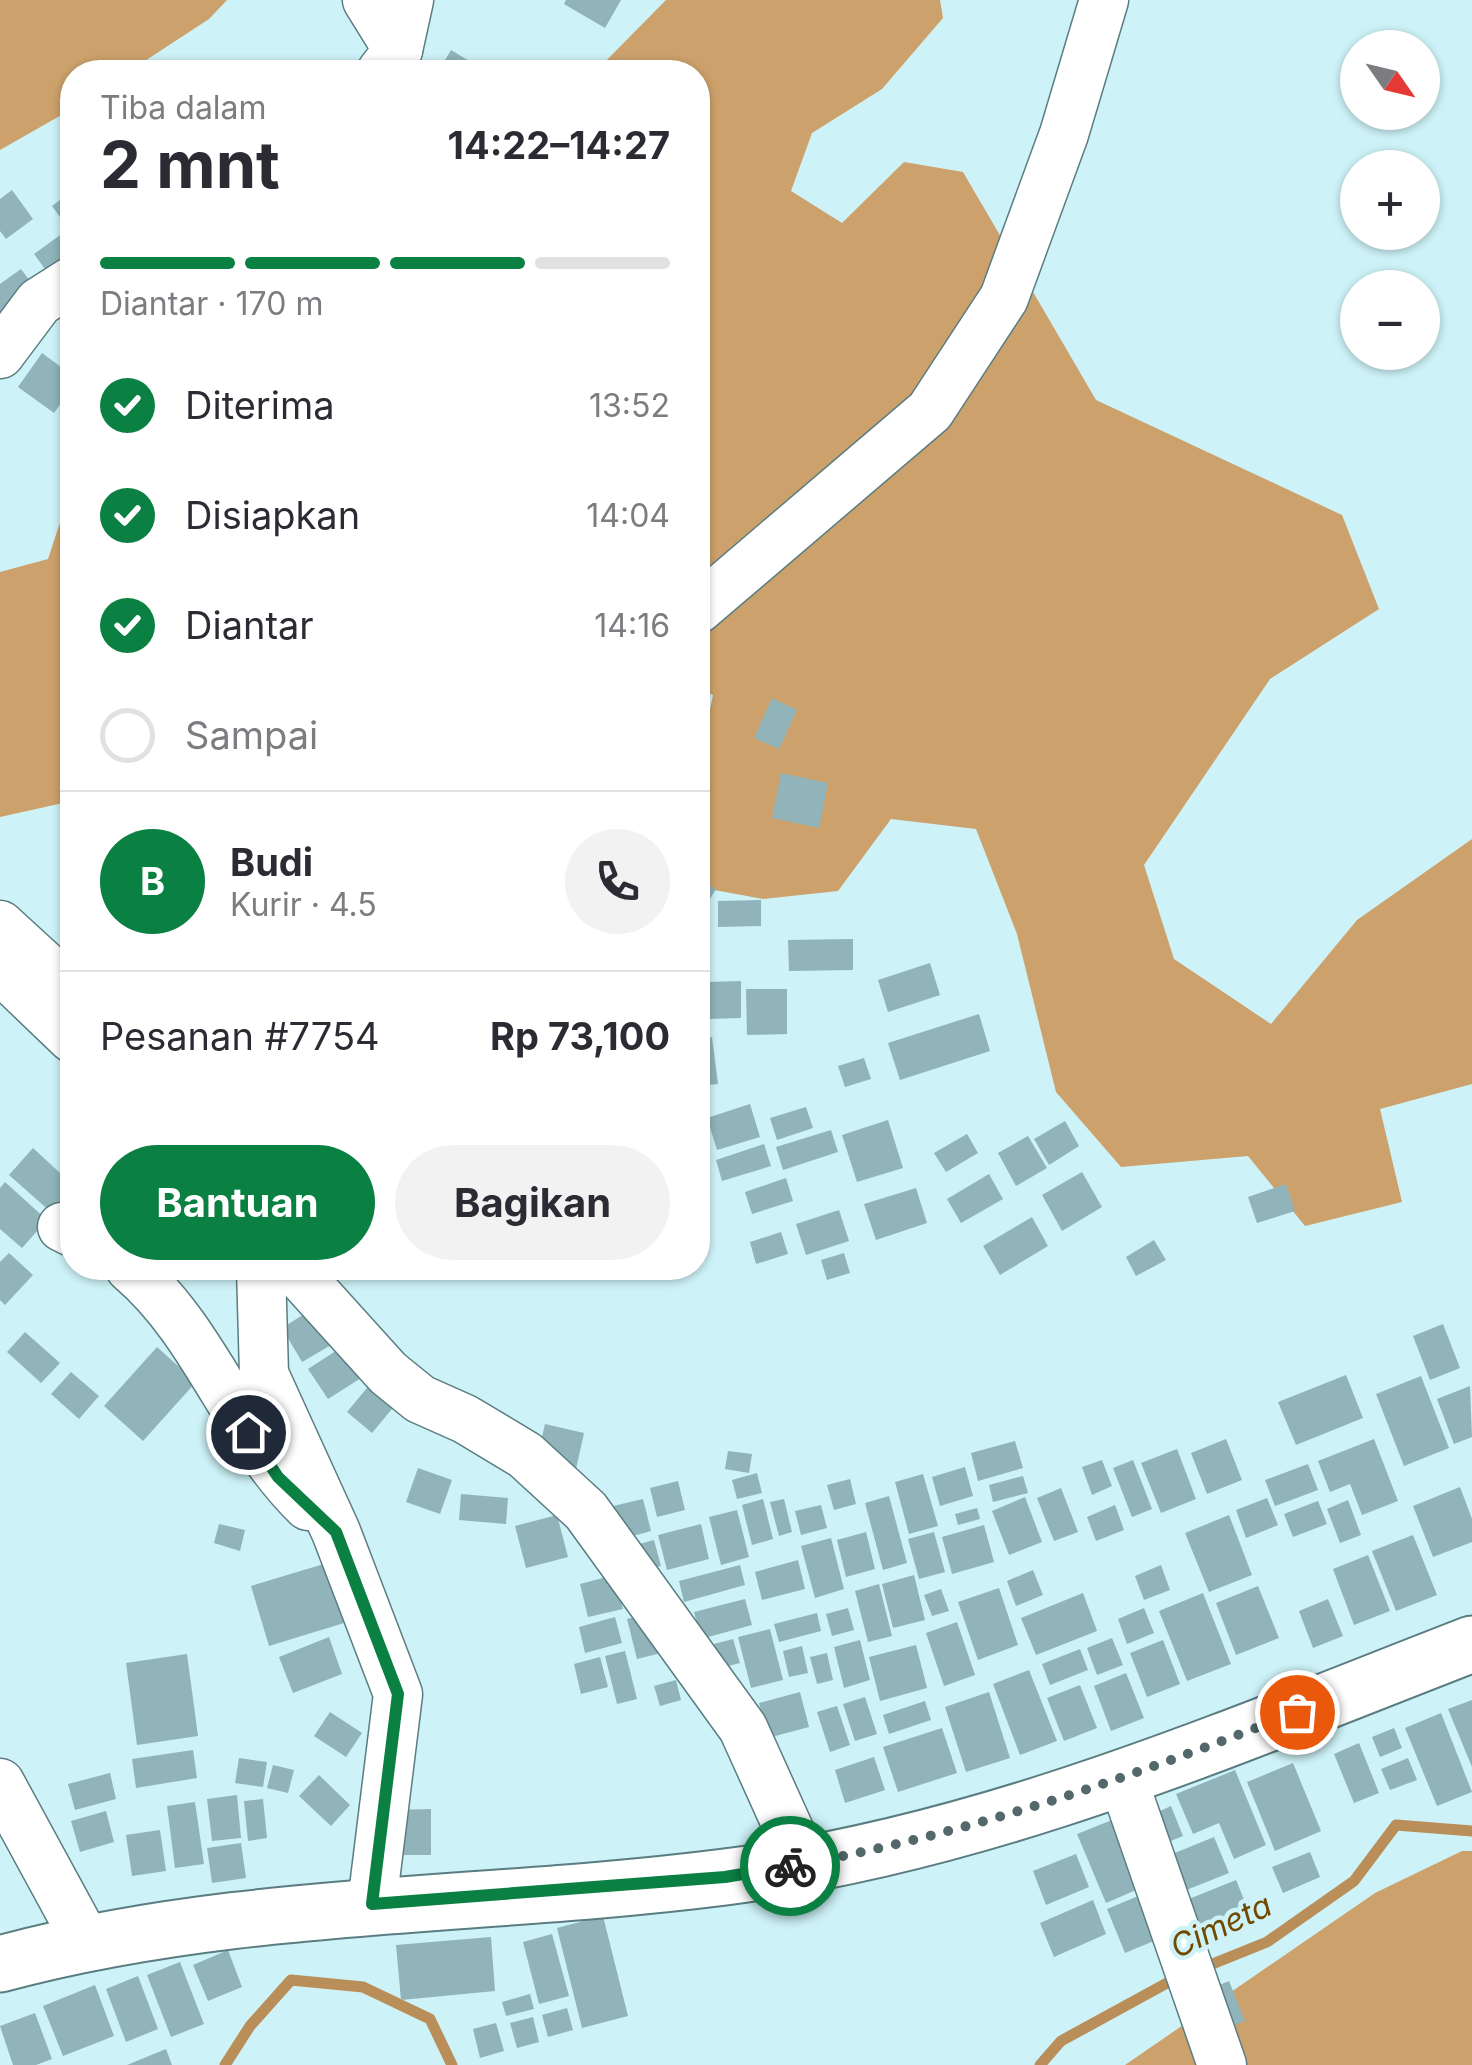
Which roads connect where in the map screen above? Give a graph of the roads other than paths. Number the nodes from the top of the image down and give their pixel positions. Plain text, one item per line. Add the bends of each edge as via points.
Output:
1 (367, 0) edge
2 (408, 0) edge
3 (1104, 0) edge
4 (388, 60) edge
5 (390, 60) edge
6 (60, 289) edge
7 (0, 354) edge
8 (710, 599) edge
9 (0, 926) edge
10 (0, 969) edge
11 (60, 980) edge
12 (60, 1026) edge
13 (144, 1280) edge
14 (261, 1280) edge
15 (302, 1280) edge
16 (336, 1532) junction
17 (1472, 1644) edge
18 (1122, 1780) junction
19 (0, 1784) edge
20 (804, 1863) junction
21 (372, 1904) junction
22 (86, 1940) junction
23 (0, 1964) edge
24 (1222, 2065) edge

1 - 4 street
2 - 5 street
3 - 8 street via 1004,298 930,411
6 - 7 street via 39,302
9 - 11 street
10 - 12 street
13 - 16 street via 159,1292 278,1477
14 - 16 street via 264,1374
15 - 20 street via 399,1382 525,1455 586,1511 743,1728
16 - 21 street via 398,1694
17 - 18 highway
18 - 20 highway via 895,1847
18 - 24 street
19 - 22 street
20 - 21 highway via 725,1877
21 - 22 highway
22 - 23 highway

